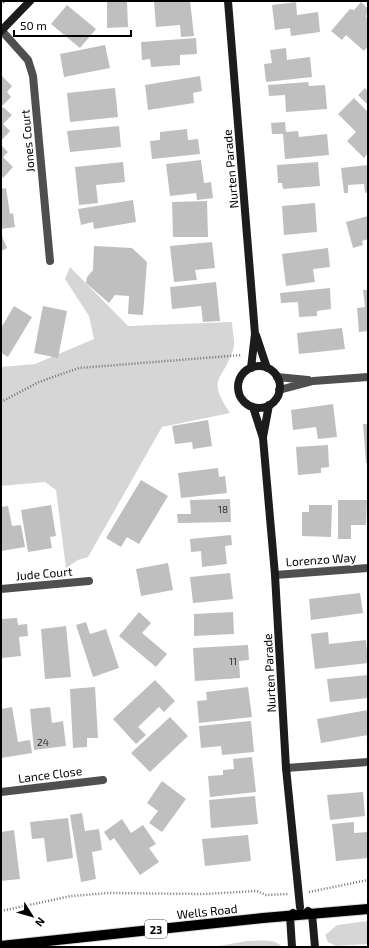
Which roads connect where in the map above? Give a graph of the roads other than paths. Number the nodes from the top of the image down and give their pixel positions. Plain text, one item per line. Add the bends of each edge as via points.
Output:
1 (30, 1) edge
2 (228, 1) edge
3 (1, 31) edge
4 (50, 261) dead end
5 (255, 334) junction
6 (251, 368) junction
7 (267, 368) junction
8 (277, 377) junction
9 (368, 377) edge
10 (312, 381) junction
11 (279, 390) junction
12 (269, 405) junction
13 (253, 407) junction
14 (263, 438) junction
15 (368, 568) edge
16 (275, 575) junction
17 (89, 581) dead end
18 (1, 589) edge
19 (368, 762) edge
20 (286, 768) junction
21 (103, 780) dead end
22 (1, 792) edge
23 (300, 907) junction
24 (368, 909) edge
25 (312, 914) junction
26 (290, 916) junction
27 (1, 946) edge
28 (292, 947) edge
29 (315, 947) edge

1 - 3 street
2 - 5 street, Nurten Parade
3 - 4 street, Jones Court via 28,60 34,76
5 - 6 street, Nurten Parade
5 - 7 street, Nurten Parade
6 - 7 street
6 - 13 street via 241,376 238,388 242,400
7 - 8 street
8 - 10 street
8 - 11 street
9 - 10 street
10 - 11 street
11 - 12 street
12 - 13 street
12 - 14 street, Nurten Parade
13 - 14 street, Nurten Parade
14 - 16 street, Nurten Parade
15 - 16 street, Lorenzo Way
16 - 20 street, Nurten Parade
17 - 18 street, Jude Court
19 - 20 street
20 - 23 street, Nurten Parade
21 - 22 street, Lance Close
23 - 25 street
23 - 26 street
24 - 25 main road, Wells Road / 23
25 - 26 main road, Wells Road / 23
25 - 29 street
26 - 27 main road, Wells Road / 23
26 - 28 street

